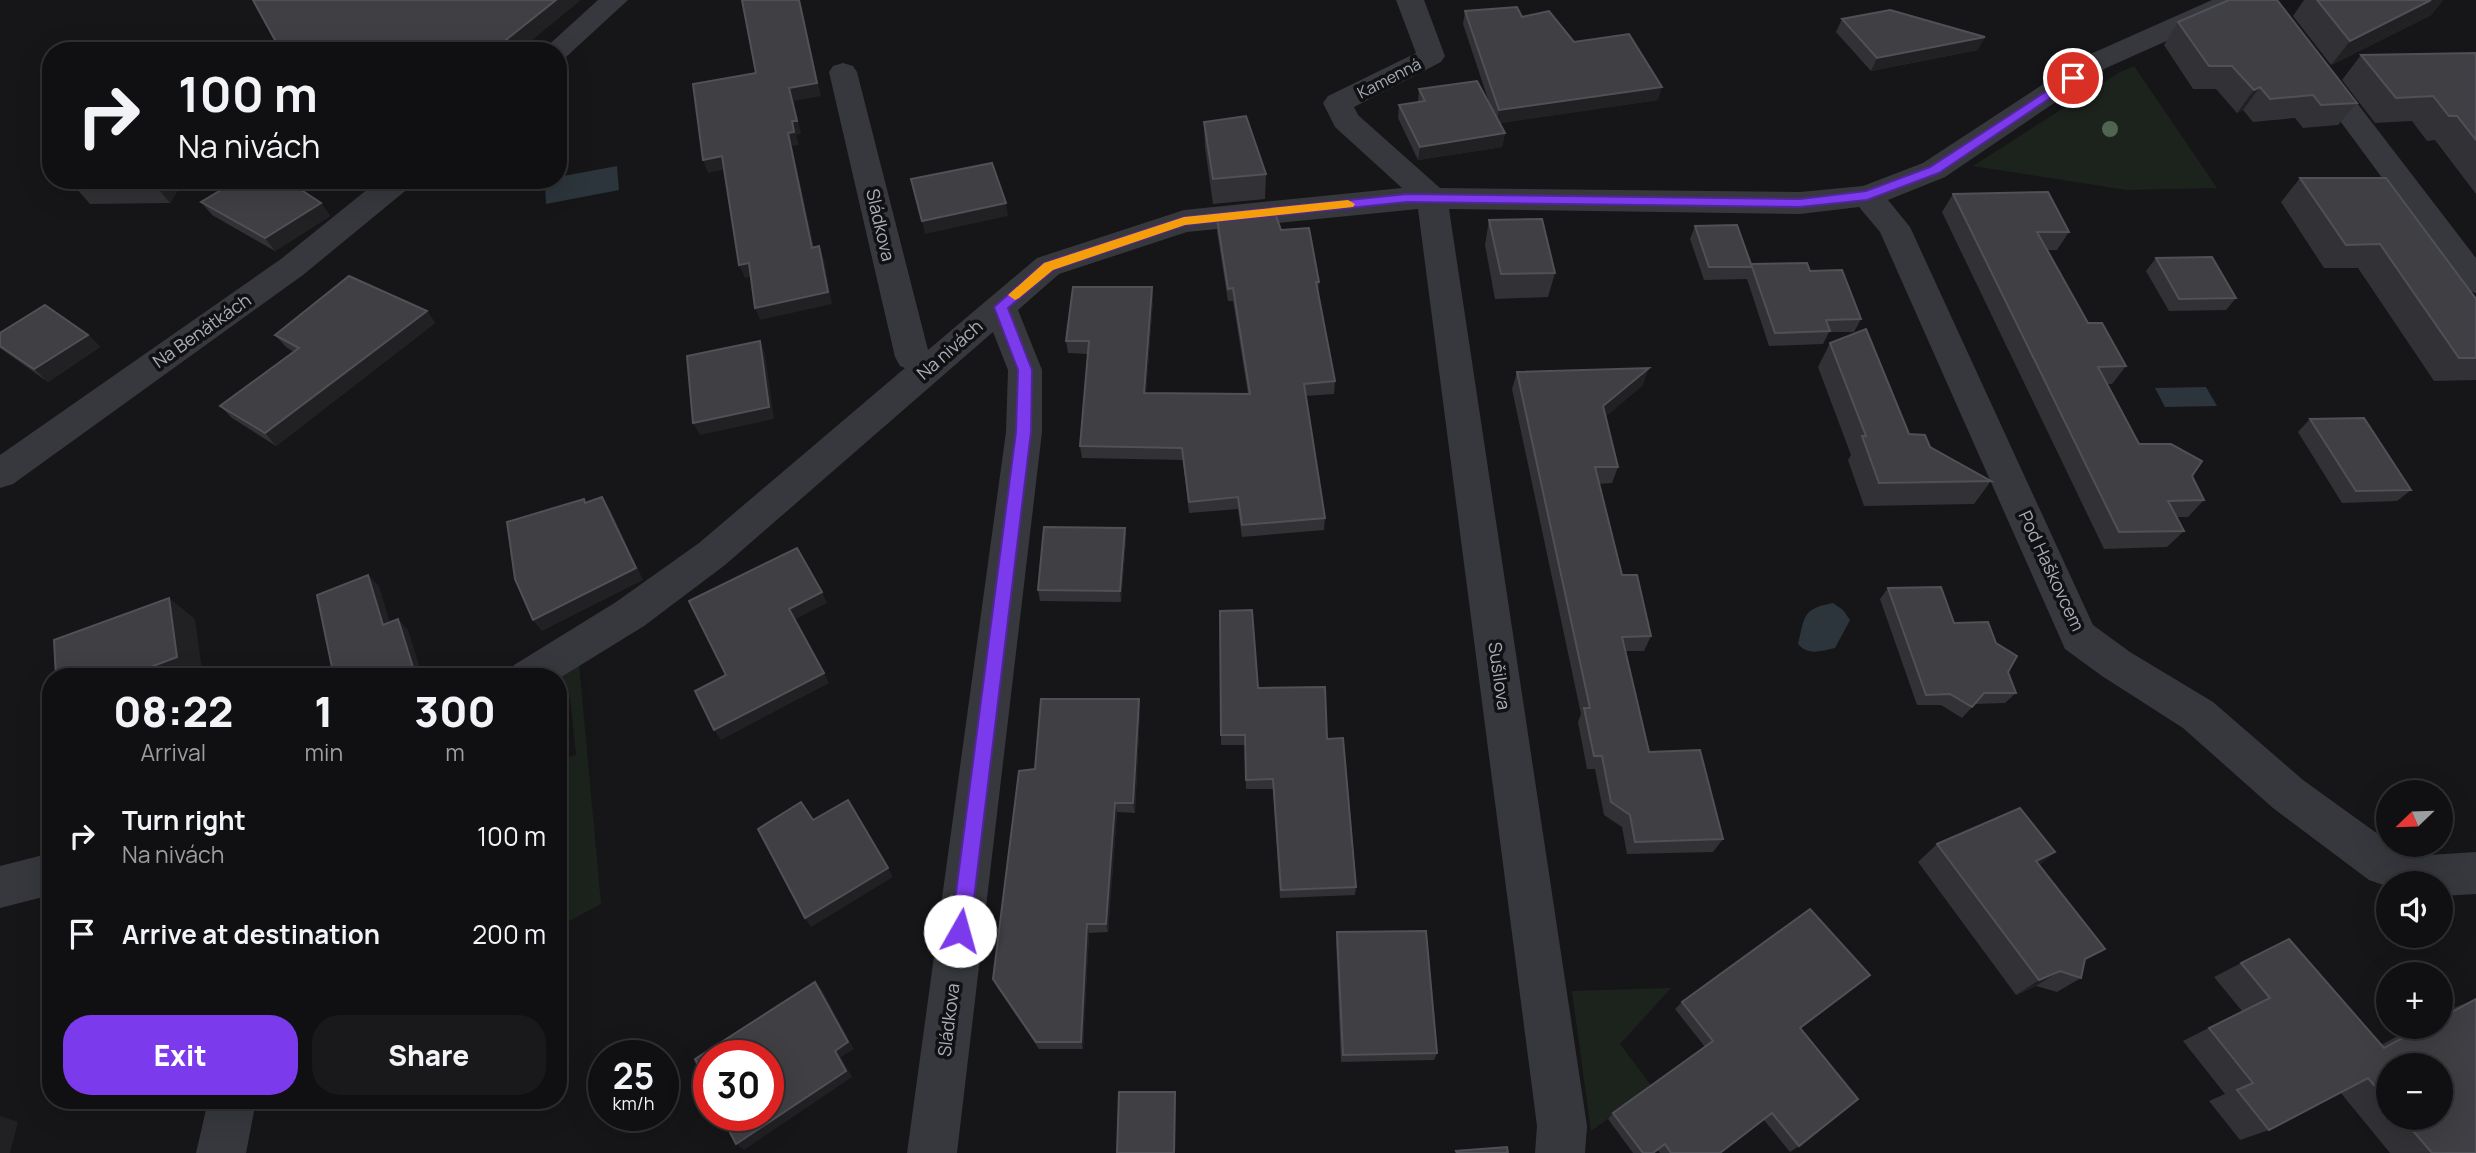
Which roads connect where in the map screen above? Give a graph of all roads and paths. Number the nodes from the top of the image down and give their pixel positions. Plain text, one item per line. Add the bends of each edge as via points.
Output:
1 (614, 0) edge
2 (1410, 0) edge
3 (2235, 0) edge
4 (566, 42) edge
5 (2303, 52) edge
6 (843, 72) dead end
7 (388, 189) edge
8 (1867, 195) junction
9 (1432, 198) junction
10 (2476, 281) edge
11 (1000, 307) junction
12 (932, 366) junction
13 (0, 474) edge
14 (543, 668) edge
15 (2476, 873) edge
16 (42, 876) edge
17 (0, 887) edge
18 (230, 1109) edge
19 (221, 1153) edge
20 (932, 1153) edge
21 (1560, 1153) edge

1 - 4 street
2 - 9 street, Kamenná via 1431,56 1338,103 1345,120
3 - 8 street, Na nivách via 2096,62 1934,170
5 - 10 street
6 - 12 street, Sládkova via 912,357
7 - 13 street, Na Benátkách via 292,267
8 - 9 street, Na nivách via 1800,203
8 - 15 street, Pod Haškovcem via 1894,227 2080,637 2198,715 2288,794 2385,865 2429,876
9 - 11 street, Na nivách via 1184,221 1048,267
9 - 21 street, Sušilova via 1562,1126
11 - 12 street, Na nivách
11 - 20 street, Sládkova via 1025,370 1024,432
12 - 14 street, Na nivách via 712,554 630,614
16 - 17 street
18 - 19 street

